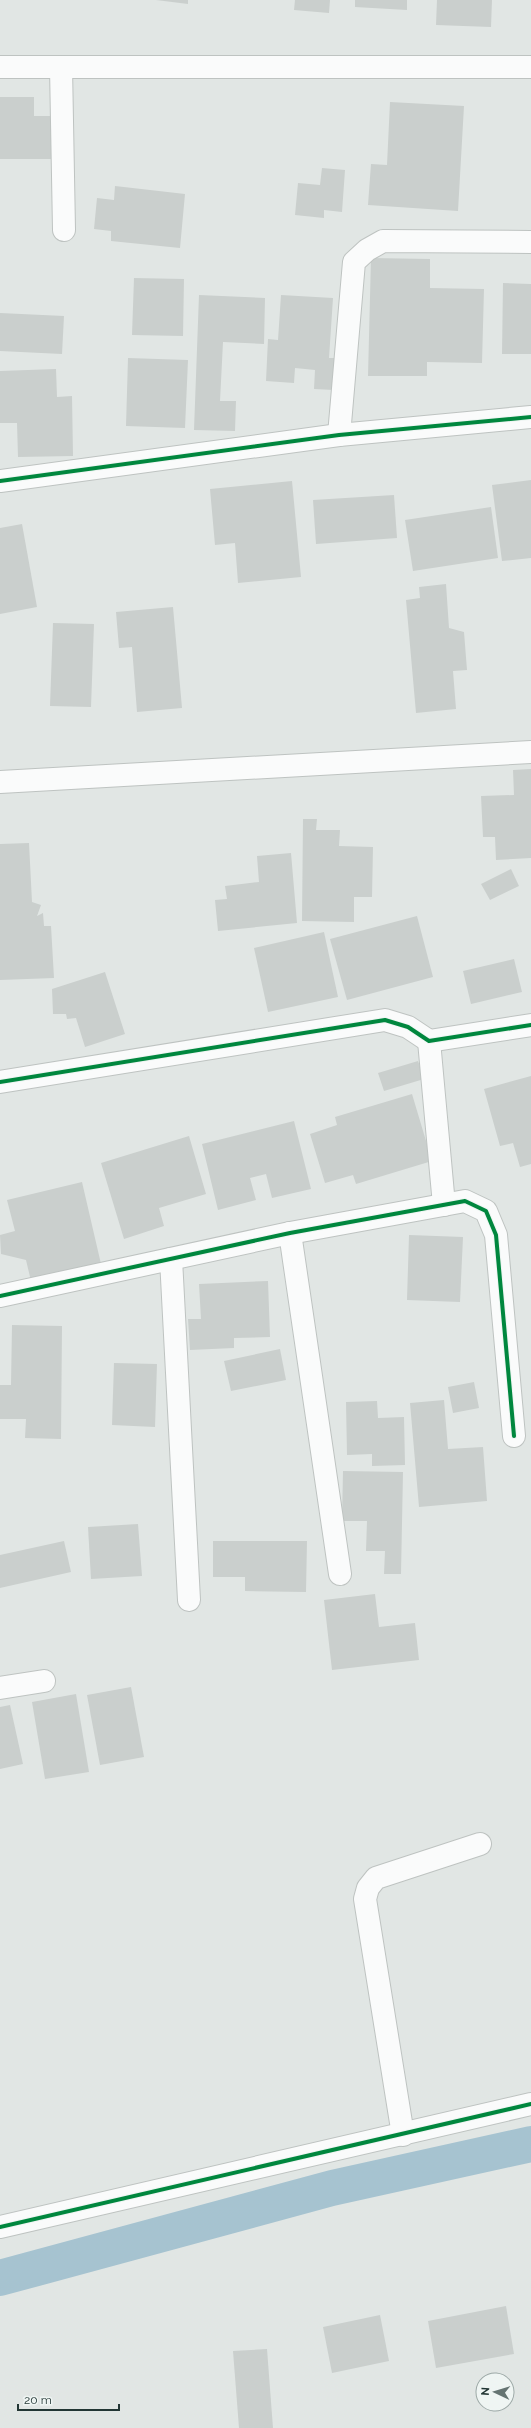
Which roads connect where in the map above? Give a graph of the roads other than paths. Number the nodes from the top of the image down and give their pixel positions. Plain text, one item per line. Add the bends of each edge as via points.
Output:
1 (0, 67) edge
2 (61, 67) junction
3 (531, 68) edge
4 (64, 230) dead end
5 (531, 242) edge
6 (531, 418) edge
7 (339, 435) junction
8 (0, 481) edge
9 (531, 752) edge
10 (0, 782) edge
11 (531, 1025) edge
12 (429, 1041) junction
13 (0, 1082) edge
14 (444, 1205) junction
15 (290, 1233) junction
16 (171, 1259) junction
17 (0, 1296) edge
18 (514, 1436) dead end
19 (340, 1574) dead end
20 (189, 1600) dead end
21 (44, 1681) dead end
22 (0, 1688) edge
23 (480, 1844) dead end
24 (531, 2104) edge
25 (403, 2135) junction
26 (0, 2227) edge

1 - 2 street
2 - 3 street
2 - 4 street
5 - 7 street via 383,241 366,250 354,262
6 - 7 street
7 - 8 street
9 - 10 street
11 - 12 street
12 - 13 street via 408,1026 385,1020
12 - 14 street
14 - 15 street
14 - 18 street via 465,1201 486,1211 496,1235
15 - 16 street
15 - 19 street
16 - 17 street
16 - 20 street
21 - 22 street
23 - 25 street via 376,1878 368,1888 365,1899
24 - 25 street
25 - 26 street

